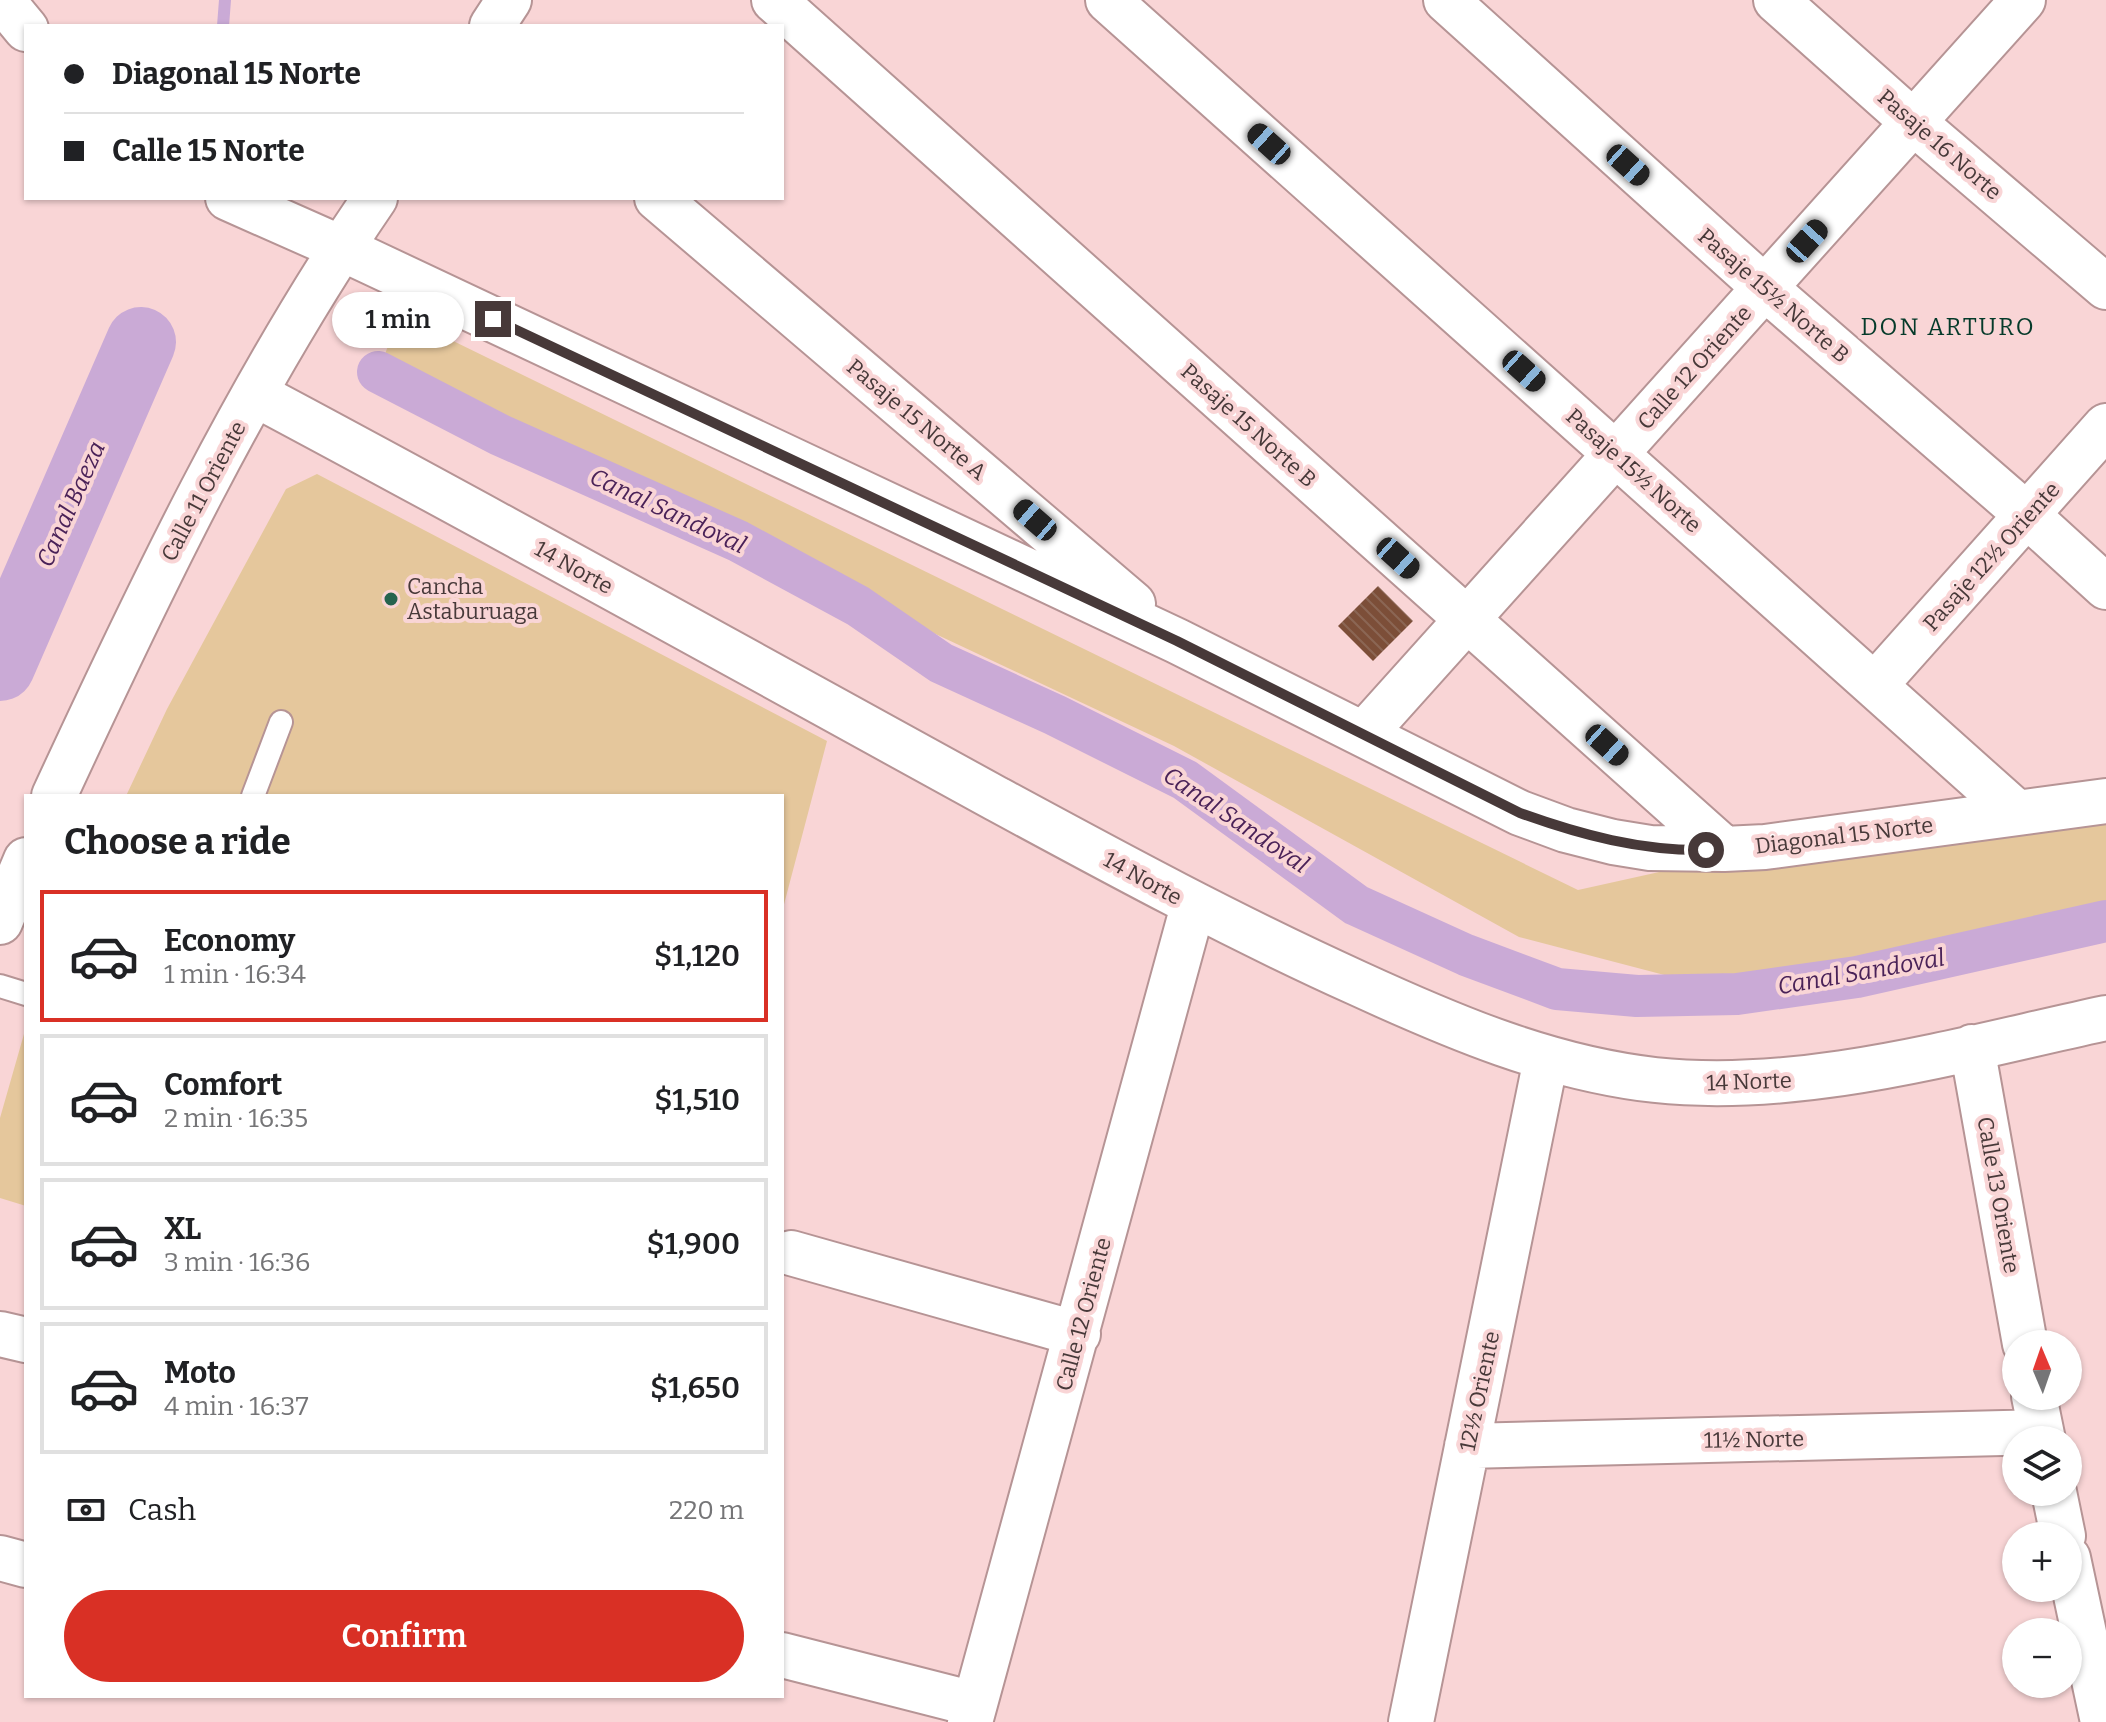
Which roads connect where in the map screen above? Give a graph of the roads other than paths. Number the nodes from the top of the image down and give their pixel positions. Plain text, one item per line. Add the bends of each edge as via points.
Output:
1 (2, 0) edge
2 (509, 0) edge
3 (774, 0) edge
4 (1108, 0) edge
5 (1446, 0) edge
6 (1776, 0) edge
7 (2023, 0) edge
8 (493, 24) edge
9 (24, 27) edge
10 (1913, 122) junction
11 (233, 200) edge
12 (374, 200) edge
13 (659, 200) edge
14 (341, 248) junction
15 (2106, 287) edge
16 (1765, 288) junction
17 (255, 394) junction
18 (2106, 426) edge
19 (1616, 453) junction
20 (2027, 515) junction
21 (2106, 587) edge
22 (1467, 620) junction
23 (1177, 641) junction
24 (1875, 685) junction
25 (281, 722) dead end
26 (1364, 734) junction
27 (55, 794) edge
28 (254, 794) edge
29 (2106, 801) edge
30 (2017, 813) junction
31 (1724, 849) junction
32 (24, 865) edge
33 (1193, 906) junction
34 (0, 922) edge
35 (0, 986) edge
36 (24, 993) edge
37 (2106, 1018) edge
38 (1972, 1047) junction
39 (1546, 1059) junction
40 (791, 1253) dead end
41 (2023, 1330) edge
42 (0, 1334) edge
43 (1078, 1334) junction
44 (24, 1340) edge
45 (2039, 1423) edge
46 (1467, 1446) junction
47 (0, 1558) edge
48 (24, 1564) edge
49 (2077, 1602) edge
50 (784, 1656) edge
51 (972, 1713) edge
52 (1411, 1722) edge
53 (2103, 1722) edge

1 - 9 street
2 - 8 street
3 - 22 street, Pasaje 15 Norte B
4 - 19 street, Pasaje 15½ Norte
5 - 16 street, Pasaje 15½ Norte B
6 - 10 street, Pasaje 16 Norte
7 - 10 street, Calle 12 Oriente
10 - 15 street, Pasaje 16 Norte
10 - 16 street, Calle 12 Oriente
11 - 14 street
12 - 14 street, Calle 11 Oriente
13 - 23 street, Pasaje 15 Norte A
14 - 17 street, Calle 11 Oriente
14 - 23 street
16 - 19 street, Calle 12 Oriente
16 - 20 street, Pasaje 15½ Norte B
17 - 27 street, Calle 11 Oriente via 150,593
17 - 33 street, 14 Norte
18 - 20 street, Pasaje 12½ Oriente
19 - 22 street, Calle 12 Oriente
19 - 24 street, Pasaje 15½ Norte
20 - 21 street, Pasaje 15½ Norte B
20 - 24 street, Pasaje 12½ Oriente
22 - 26 street, Calle 12 Oriente
22 - 31 street, Pasaje 15 Norte B
23 - 26 street, Diagonal 15 Norte
24 - 30 street, Pasaje 15½ Norte
25 - 28 lane
26 - 31 street, Diagonal 15 Norte via 1520,813 1566,830 1650,848
29 - 30 street, Diagonal 15 Norte
30 - 31 street, Diagonal 15 Norte
32 - 34 street
33 - 39 street, 14 Norte via 1394,1000
33 - 43 street, Calle 12 Oriente
35 - 36 lane
37 - 38 street, 14 Norte
38 - 39 street, 14 Norte via 1846,1073 1759,1083 1658,1080
38 - 41 street, Calle 13 Oriente
39 - 46 street, 12½ Oriente
40 - 43 street
42 - 44 street
43 - 51 street, Calle 12 Oriente
45 - 46 street, 11½ Norte
46 - 52 street, 12½ Oriente
47 - 48 street
49 - 53 street
50 - 51 street

